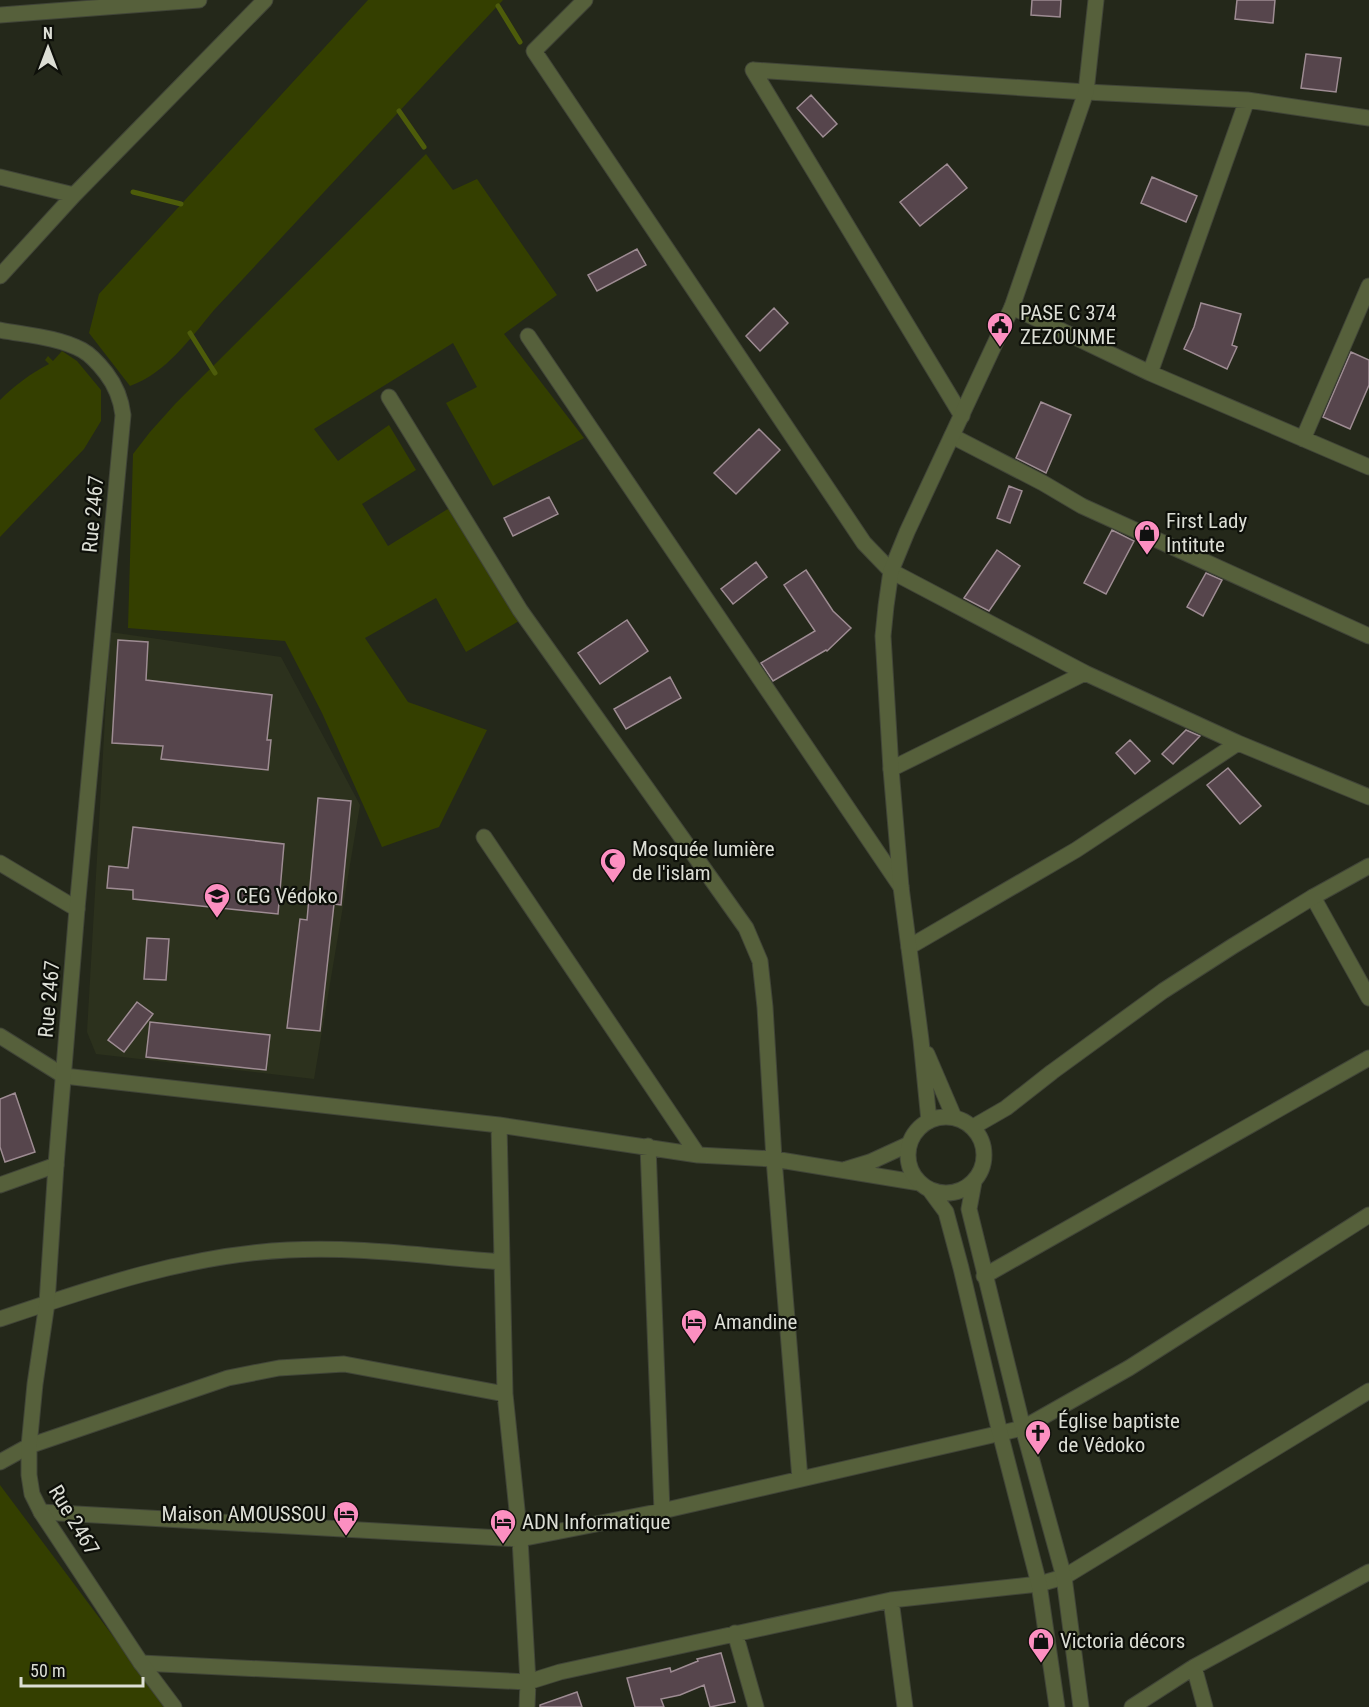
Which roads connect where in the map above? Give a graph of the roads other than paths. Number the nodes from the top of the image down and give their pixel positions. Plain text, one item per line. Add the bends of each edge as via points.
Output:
1 (199, 0) edge
2 (265, 0) edge
3 (585, 0) edge
4 (1096, 0) edge
5 (0, 15) edge
6 (1086, 92) junction
7 (1247, 100) junction
8 (1369, 118) edge
9 (0, 177) edge
10 (74, 195) junction
11 (0, 276) edge
12 (1369, 286) edge
13 (1012, 307) junction
14 (0, 330) edge
15 (528, 336) dead end
16 (1150, 373) junction
17 (389, 398) dead end
18 (962, 416) junction
19 (952, 436) junction
20 (1303, 439) junction
21 (1369, 467) edge
22 (891, 571) junction
23 (1369, 636) edge
24 (1085, 673) junction
25 (1238, 743) junction
26 (891, 769) junction
27 (1369, 797) edge
28 (484, 837) dead end
29 (0, 863) edge
30 (1369, 866) edge
31 (901, 887) junction
32 (1313, 897) junction
33 (77, 909) junction
34 (909, 947) junction
35 (1369, 998) edge
36 (0, 1036) edge
37 (921, 1040) junction
38 (1369, 1059) edge
39 (64, 1076) junction
40 (954, 1117) junction
41 (928, 1121) junction
42 (499, 1125) junction
43 (977, 1134) junction
44 (907, 1145) junction
45 (648, 1146) junction
46 (698, 1155) junction
47 (774, 1159) junction
48 (56, 1165) junction
49 (844, 1170) junction
50 (974, 1182) junction
51 (0, 1185) edge
52 (924, 1186) junction
53 (1369, 1215) edge
54 (502, 1262) junction
55 (984, 1276) junction
56 (47, 1303) junction
57 (0, 1319) edge
58 (1369, 1391) edge
59 (505, 1394) junction
60 (1023, 1428) junction
61 (1000, 1433) junction
62 (29, 1446) junction
63 (0, 1462) edge
64 (800, 1479) junction
65 (662, 1510) junction
66 (41, 1512) junction
67 (520, 1539) junction
68 (1369, 1572) edge
69 (1064, 1577) junction
70 (1039, 1584) junction
71 (891, 1600) junction
72 (735, 1633) junction
73 (141, 1664) junction
74 (1194, 1667) junction
75 (528, 1682) junction
76 (174, 1707) edge
77 (527, 1707) edge
78 (756, 1707) edge
79 (905, 1707) edge
80 (1057, 1707) edge
81 (1080, 1707) edge
82 (1132, 1707) edge
83 (1205, 1707) edge

1 - 5 street
2 - 10 street
3 - 22 street via 534,51 864,543
4 - 6 street
6 - 7 street
6 - 13 street
6 - 18 street via 753,70
7 - 8 street
7 - 16 street
9 - 10 street
10 - 11 street
12 - 20 street
13 - 16 street
13 - 18 street
14 - 33 street, Rue 2467 via 83,350 98,363 121,398 123,415
15 - 31 street
16 - 20 street
17 - 47 street via 520,610 746,928 760,961
18 - 19 street
19 - 22 street
19 - 23 street via 1082,506
20 - 21 street
22 - 24 street
22 - 26 street via 883,636
24 - 25 street
24 - 26 street
25 - 27 street
25 - 34 street via 1076,850
26 - 31 street
28 - 46 street
29 - 33 street
30 - 32 street
31 - 34 street
32 - 35 street
32 - 43 street via 1163,991 1052,1072
33 - 39 street, Rue 2467
34 - 37 street
36 - 39 street
37 - 40 street
37 - 41 street
38 - 55 street
39 - 42 street
39 - 48 street, Rue 2467
40 - 41 street
40 - 43 street
41 - 44 street via 914,1131
42 - 45 street
42 - 54 street
43 - 50 street via 984,1157
44 - 49 street
44 - 52 street via 909,1167
45 - 46 street
45 - 65 street
46 - 47 street
47 - 49 street
47 - 64 street
48 - 51 street
48 - 56 street, Rue 2467
49 - 52 street
50 - 52 street via 943,1193
50 - 55 street via 969,1209
52 - 61 street via 946,1212
53 - 60 street via 1129,1368
54 - 56 street via 288,1250 161,1268
54 - 59 street
55 - 60 street
56 - 57 street
56 - 62 street, Rue 2467
58 - 69 street
59 - 62 street via 344,1364 279,1368 228,1378
59 - 67 street
60 - 61 street
60 - 69 street
61 - 64 street
61 - 70 street
62 - 63 street
62 - 66 street, Rue 2467 via 32,1494
64 - 65 street
65 - 67 street
66 - 67 street
66 - 73 street, Rue 2467
67 - 75 street
68 - 74 street
69 - 70 street
69 - 81 street
70 - 71 street
70 - 80 street
71 - 72 street
71 - 79 street
72 - 75 street
72 - 78 street
73 - 75 street
73 - 76 street, Rue 2467
74 - 82 street
74 - 83 street
75 - 77 street

